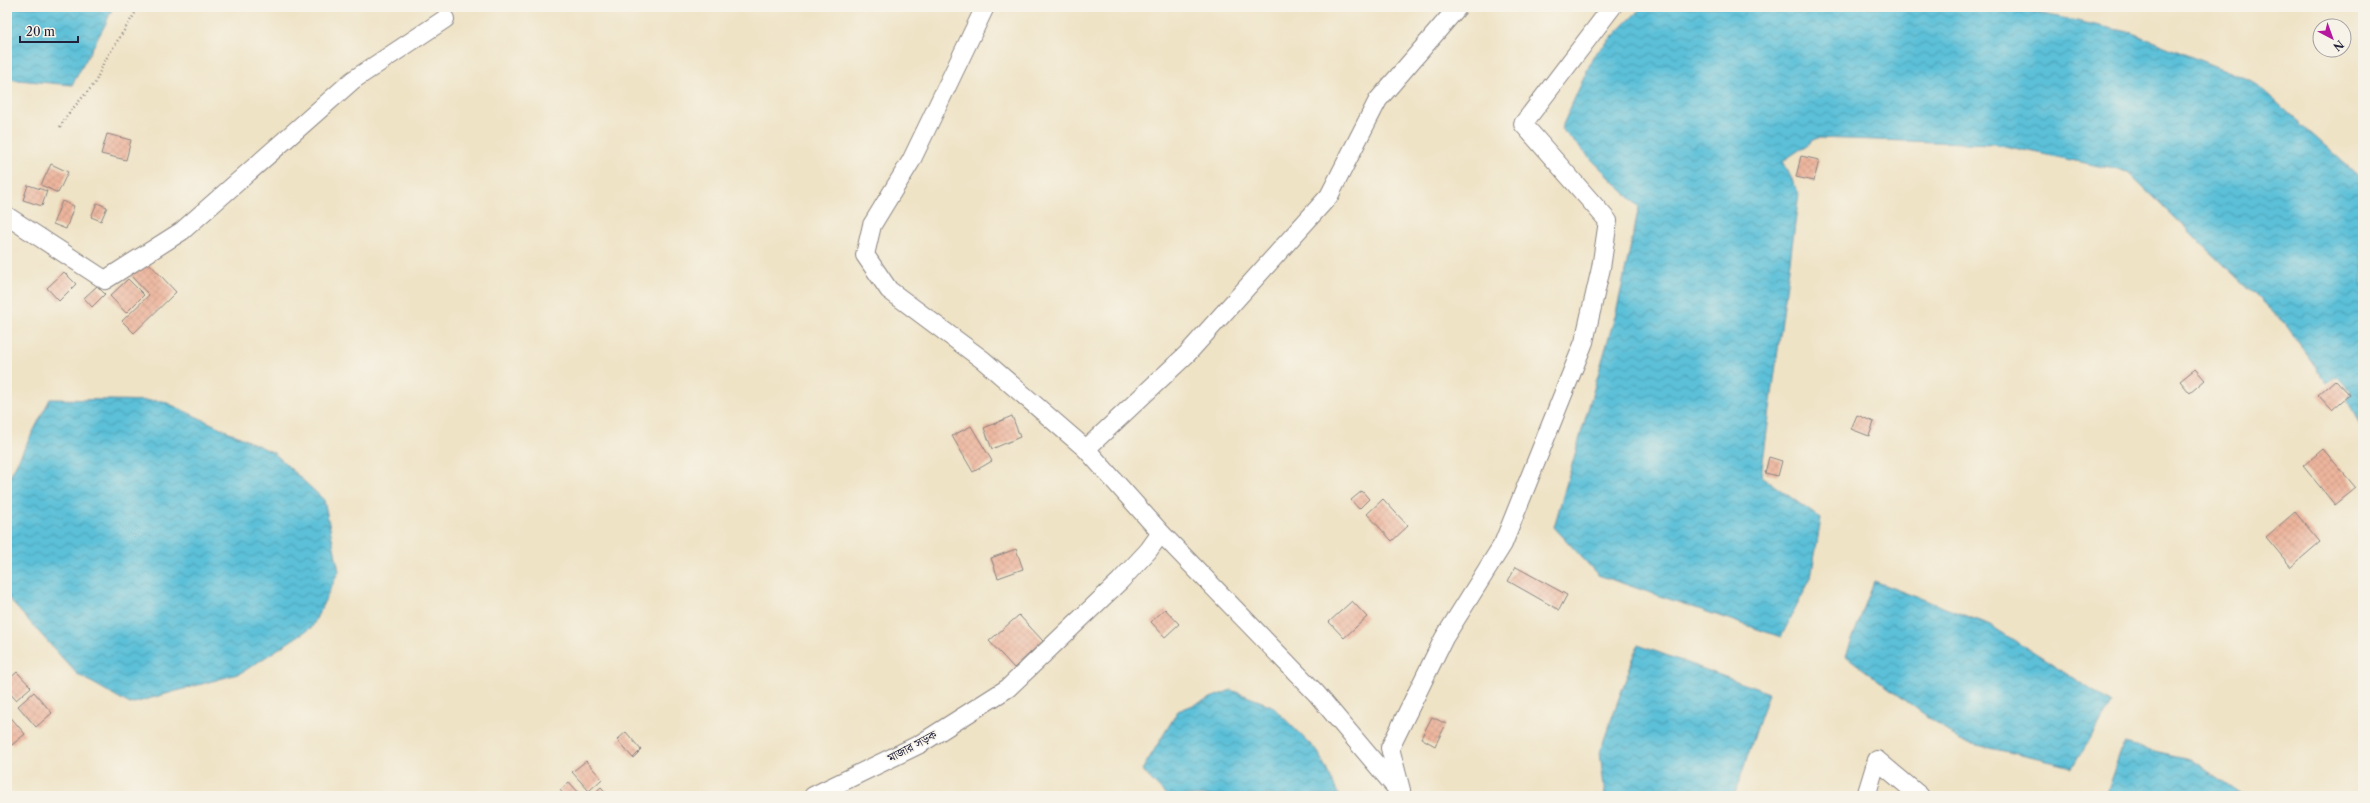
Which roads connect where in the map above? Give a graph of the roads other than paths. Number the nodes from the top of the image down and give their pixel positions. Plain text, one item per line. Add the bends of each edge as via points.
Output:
1 (985, 7) edge
2 (1458, 7) edge
3 (1612, 7) edge
4 (445, 19) dead end
5 (7, 216) edge
6 (1086, 448) junction
7 (1161, 533) junction
8 (813, 796) edge
9 (1402, 796) edge
10 (1866, 796) edge
11 (1920, 796) edge

1 - 6 street via 911,162 872,224 865,255 889,290 983,360
2 - 6 street via 1378,100 1329,196 1187,354
3 - 9 street via 1523,124 1608,221 1601,268 1584,342 1503,544 1444,638 1390,748
4 - 5 street via 353,80 182,231 105,280
6 - 7 street
7 - 8 street, মাজার সড়ক via 1120,581 1008,688 920,744
7 - 9 street via 1316,692
10 - 11 street via 1877,760

